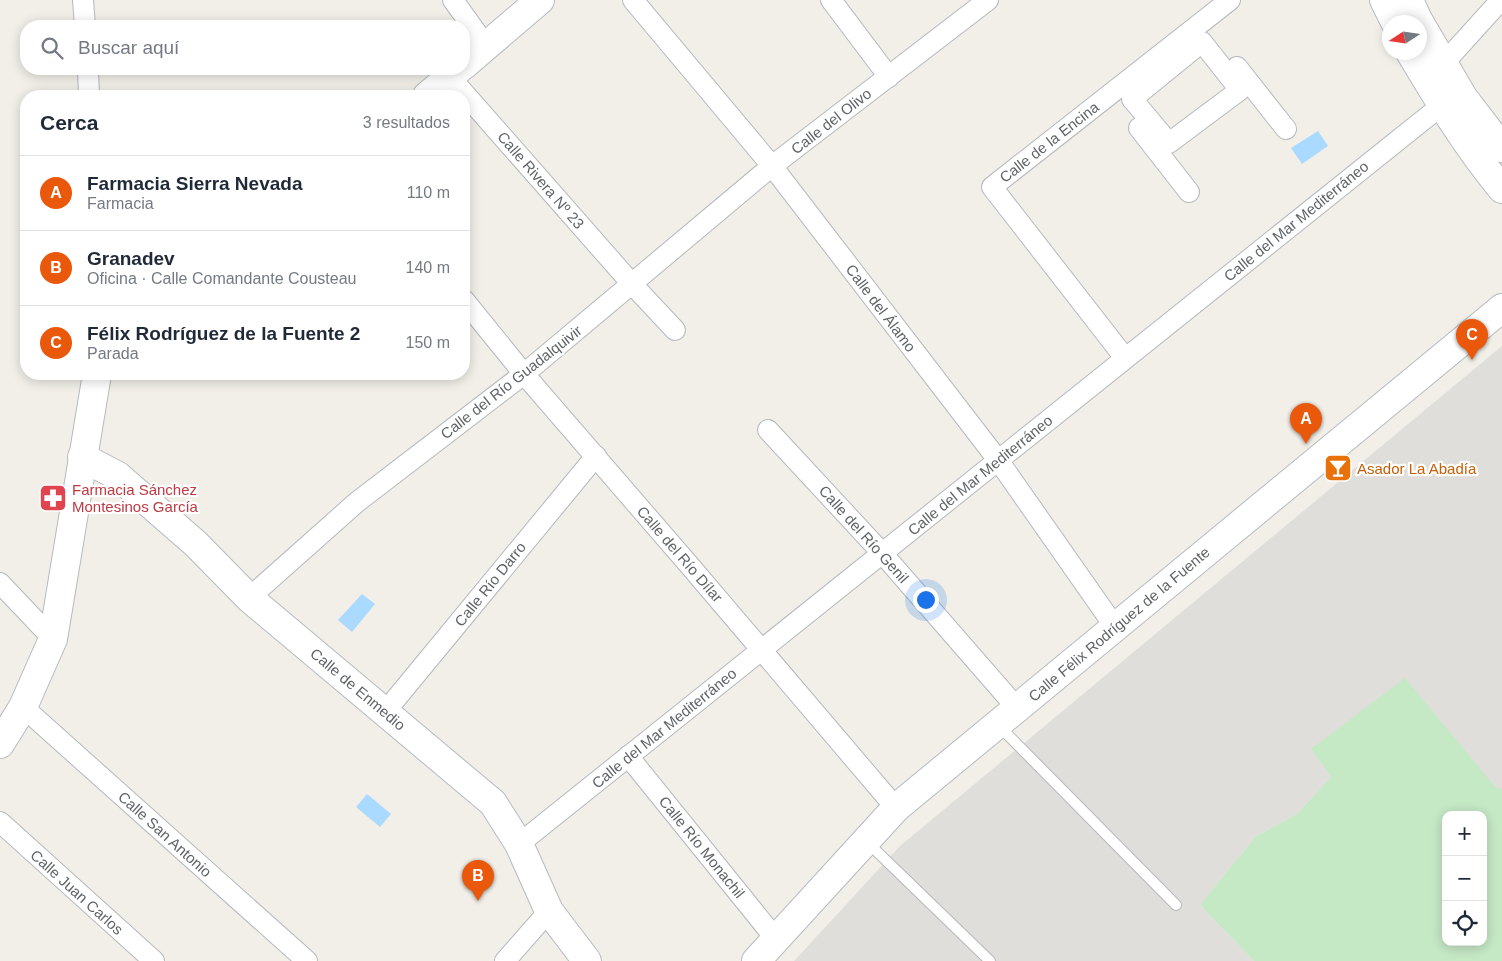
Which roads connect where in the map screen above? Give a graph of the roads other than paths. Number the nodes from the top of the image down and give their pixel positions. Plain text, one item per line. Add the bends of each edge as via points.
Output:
1 (83, 0) edge
2 (453, 0) edge
3 (540, 0) edge
4 (633, 0) edge
5 (831, 0) edge
6 (988, 0) edge
7 (1230, 0) edge
8 (1384, 0) edge
9 (1409, 0) edge
10 (1501, 0) edge
11 (1392, 15) edge
12 (1416, 15) edge
13 (85, 20) edge
14 (467, 20) edge
15 (1202, 22) junction
16 (470, 24) edge
17 (1427, 37) edge
18 (486, 46) junction
19 (470, 60) edge
20 (1415, 60) edge
21 (1443, 64) junction
22 (88, 75) edge
23 (452, 75) edge
24 (462, 75) edge
25 (889, 76) junction
26 (89, 90) edge
27 (434, 90) edge
28 (1111, 93) junction
29 (1442, 105) junction
30 (1286, 129) dead end
31 (1169, 144) joint
32 (1502, 148) edge
33 (772, 166) junction
34 (1502, 189) edge
35 (1189, 192) dead end
36 (632, 284) junction
37 (470, 307) edge
38 (1502, 308) edge
39 (675, 330) dead end
40 (1125, 358) junction
41 (524, 374) junction
42 (95, 380) edge
43 (768, 430) dead end
44 (596, 456) junction
45 (82, 457) junction
46 (998, 460) junction
47 (882, 553) junction
48 (0, 583) edge
49 (249, 598) junction
50 (1115, 627) junction
51 (53, 639) junction
52 (761, 650) junction
53 (23, 707) junction
54 (385, 712) junction
55 (1007, 716) junction
56 (0, 744) edge
57 (628, 756) junction
58 (896, 808) junction
59 (0, 822) edge
60 (865, 841) junction
61 (519, 844) junction
62 (1176, 905) dead end
63 (550, 911) junction
64 (775, 938) junction
65 (154, 961) edge
66 (307, 961) edge
67 (504, 961) edge
68 (587, 961) edge
69 (756, 961) edge
70 (990, 961) edge

1 - 13 street
2 - 14 street
3 - 18 street
4 - 33 street, Calle del Álamo
5 - 25 street
6 - 25 street, Calle del Olivo
7 - 15 street, Calle de la Encina
8 - 11 street
9 - 12 street
10 - 21 street
15 - 28 street, Calle de la Encina
15 - 30 street
16 - 18 street
17 - 21 street
18 - 19 street
20 - 29 street
21 - 32 street via 1463,97
22 - 26 street
23 - 27 street
24 - 36 street, Calle Rivera Nº 23
25 - 33 street, Calle del Olivo
28 - 35 street
28 - 40 street, Calle de la Encina via 992,187
29 - 34 street via 1482,166
29 - 40 street, Calle del Mar Mediterráneo
31 - 31 street via 1132,99 1202,42 1240,90
33 - 36 street, Calle del Río Guadalquivir
33 - 46 street, Calle del Álamo
36 - 39 street, Calle Rivera Nº 23
36 - 41 street, Calle del Río Guadalquivir
37 - 41 street, Calle del Río Dílar
38 - 50 street, Calle Félix Rodríguez de la Fuente
40 - 46 street, Calle del Mar Mediterráneo
41 - 44 street, Calle del Río Dílar
41 - 49 street, Calle del Río Guadalquivir via 357,502
42 - 45 street
43 - 47 street, Calle del Río Genil
44 - 52 street, Calle del Río Dílar
44 - 54 street, Calle Río Darro
45 - 49 street, Calle de Enmedio via 118,476 196,544
45 - 51 street
46 - 47 street, Calle del Mar Mediterráneo
46 - 50 street, Calle del Álamo
47 - 52 street, Calle del Mar Mediterráneo
47 - 55 street, Calle del Río Genil
48 - 51 street
49 - 54 street, Calle de Enmedio
50 - 55 street, Calle Félix Rodríguez de la Fuente
51 - 53 street
52 - 57 street, Calle del Mar Mediterráneo
52 - 58 street, Calle del Río Dílar
53 - 56 street
53 - 66 street, Calle San Antonio
54 - 61 street, Calle de Enmedio via 493,803
55 - 58 street, Calle Félix Rodríguez de la Fuente
55 - 62 lane
57 - 61 street, Calle del Mar Mediterráneo
57 - 64 street, Calle Río Monachil
58 - 60 street, Calle Félix Rodríguez de la Fuente
59 - 65 street, Calle Juan Carlos
60 - 64 street, Calle Félix Rodríguez de la Fuente
60 - 70 lane
61 - 63 street, Calle de Enmedio
63 - 67 street
63 - 68 street, Calle de Enmedio
64 - 69 street, Calle Félix Rodríguez de la Fuente

